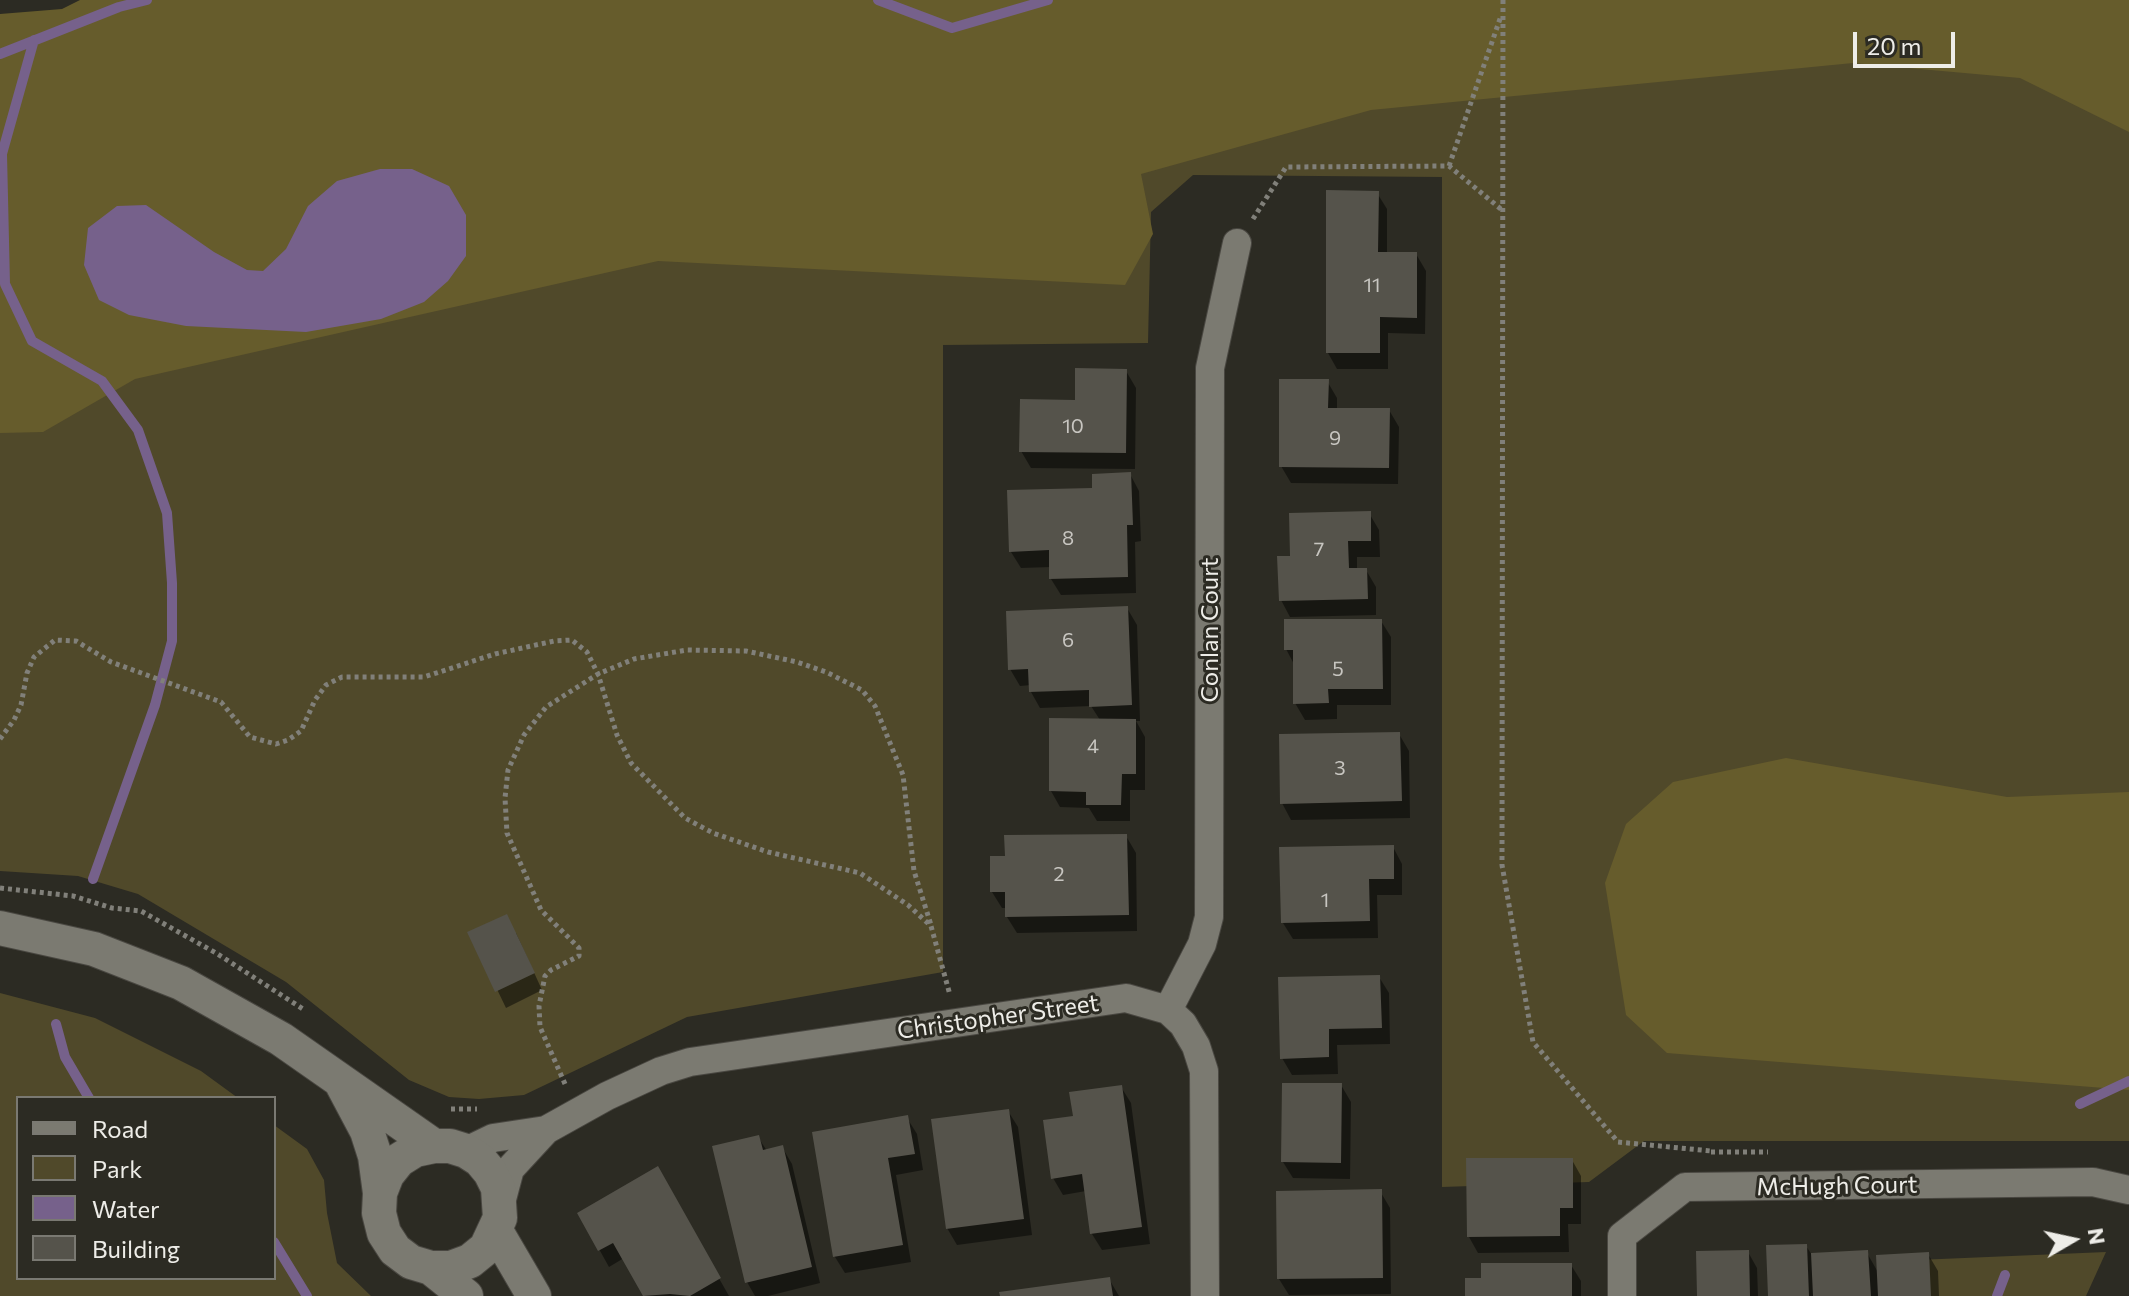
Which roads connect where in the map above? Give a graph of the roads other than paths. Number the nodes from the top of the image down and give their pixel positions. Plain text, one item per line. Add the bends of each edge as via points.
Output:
1 (1237, 243) road end
2 (0, 928) edge
3 (1168, 1010) junction
4 (341, 1082) junction
5 (546, 1130) junction
6 (450, 1149) junction
7 (2129, 1190) edge
8 (380, 1193) junction
9 (498, 1217) junction
10 (431, 1268) junction
11 (466, 1296) edge
12 (534, 1296) edge
13 (1205, 1296) edge
14 (1622, 1296) edge

1 - 3 street, Conlan Court via 1210,368 1209,917 1202,944
2 - 4 street via 94,949 181,983 281,1039
3 - 5 street, Christopher Street via 1126,998 690,1062 619,1090
3 - 13 street via 1196,1046 1204,1071
4 - 6 street
4 - 8 street via 367,1131
5 - 6 street, Christopher Street
5 - 9 street, Christopher Street via 510,1169
6 - 8 street via 415,1150 399,1160
6 - 9 street via 480,1160 490,1172 498,1188
7 - 14 street, McHugh Court via 2093,1182 1685,1187 1622,1236
8 - 10 street via 384,1233 395,1250
9 - 10 street via 486,1248 470,1261
9 - 12 street
10 - 11 street

